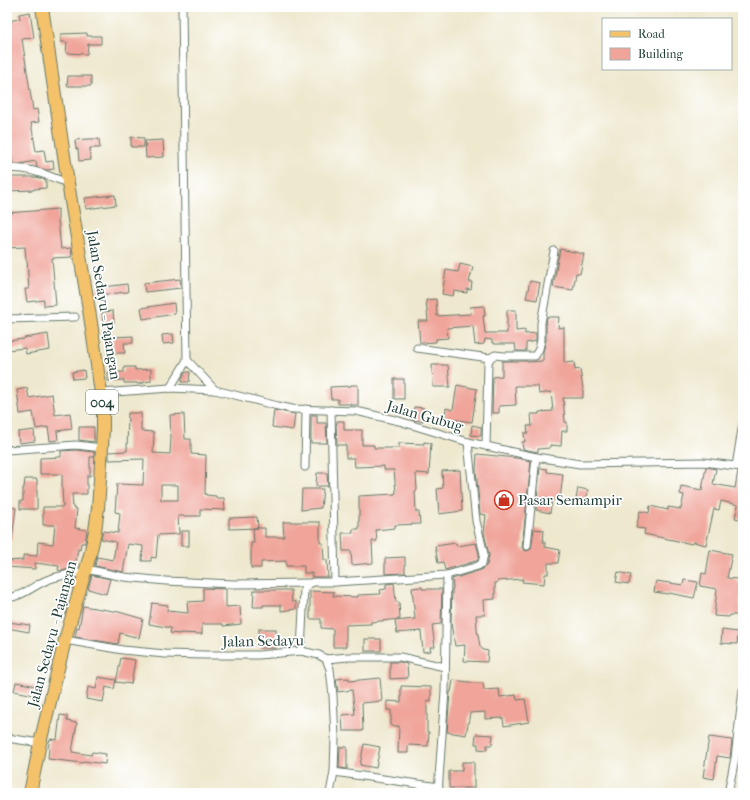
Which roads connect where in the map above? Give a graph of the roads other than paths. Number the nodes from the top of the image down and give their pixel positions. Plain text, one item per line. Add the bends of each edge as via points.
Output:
1 (42, 7) edge
2 (182, 7) edge
3 (7, 169) edge
4 (68, 183) junction
5 (554, 251) dead end
6 (75, 317) dead end
7 (7, 319) edge
8 (417, 348) dead end
9 (490, 358) junction
10 (187, 360) junction
11 (170, 388) junction
12 (215, 390) junction
13 (101, 393) junction
14 (306, 409) junction
15 (331, 410) junction
16 (743, 423) edge
17 (468, 442) junction
18 (486, 446) junction
19 (102, 448) junction
20 (7, 450) edge
21 (536, 457) junction
22 (739, 466) edge
23 (305, 467) dead end
24 (527, 546) dead end
25 (85, 570) junction
26 (447, 575) junction
27 (335, 582) junction
28 (311, 583) junction
29 (7, 598) edge
30 (65, 640) junction
31 (301, 651) junction
32 (326, 659) junction
33 (445, 667) junction
34 (743, 690) edge
35 (7, 738) edge
36 (40, 743) junction
37 (334, 772) junction
38 (438, 790) edge
39 (30, 793) edge
40 (330, 793) edge
41 (728, 793) edge

1 - 4 main road, Jalan Sedayu - Pajangan / 004
2 - 10 street
3 - 4 street via 31,170
4 - 13 main road, Jalan Sedayu - Pajangan / 004
5 - 9 street via 541,323 541,340 535,356 495,355
6 - 7 street
8 - 9 street
9 - 18 street via 487,369
10 - 11 street
10 - 12 street
11 - 12 street, Jalan Gubug
11 - 13 street, Jalan Gubug
12 - 14 street, Jalan Gubug via 292,409
13 - 19 main road, Jalan Sedayu - Pajangan / 004
14 - 15 street, Jalan Gubug
14 - 23 street
15 - 17 street, Jalan Gubug via 356,411 400,421
15 - 27 street
16 - 22 street
17 - 18 street, Jalan Gubug
17 - 26 street via 476,521 484,558 478,566
18 - 21 street, Jalan Gubug
19 - 20 street via 76,445
19 - 25 main road, Jalan Sedayu - Pajangan / 004 via 95,532
21 - 22 street, Jalan Gubug via 580,464 703,462
21 - 24 street
25 - 28 street via 124,577 234,584
25 - 29 street via 58,576 18,596
25 - 30 main road, Jalan Sedayu - Pajangan / 004
26 - 27 street
26 - 33 street
27 - 28 street
28 - 31 street via 304,588
30 - 31 street, Jalan Sedayu via 164,654 259,655
30 - 36 main road, Jalan Sedayu - Pajangan / 004
31 - 32 street, Jalan Sedayu
32 - 33 street via 400,657
32 - 37 street via 330,669 333,696
33 - 38 street
34 - 41 street
35 - 36 street
36 - 39 main road, Jalan Sedayu - Pajangan / 004
37 - 38 street
37 - 40 street

